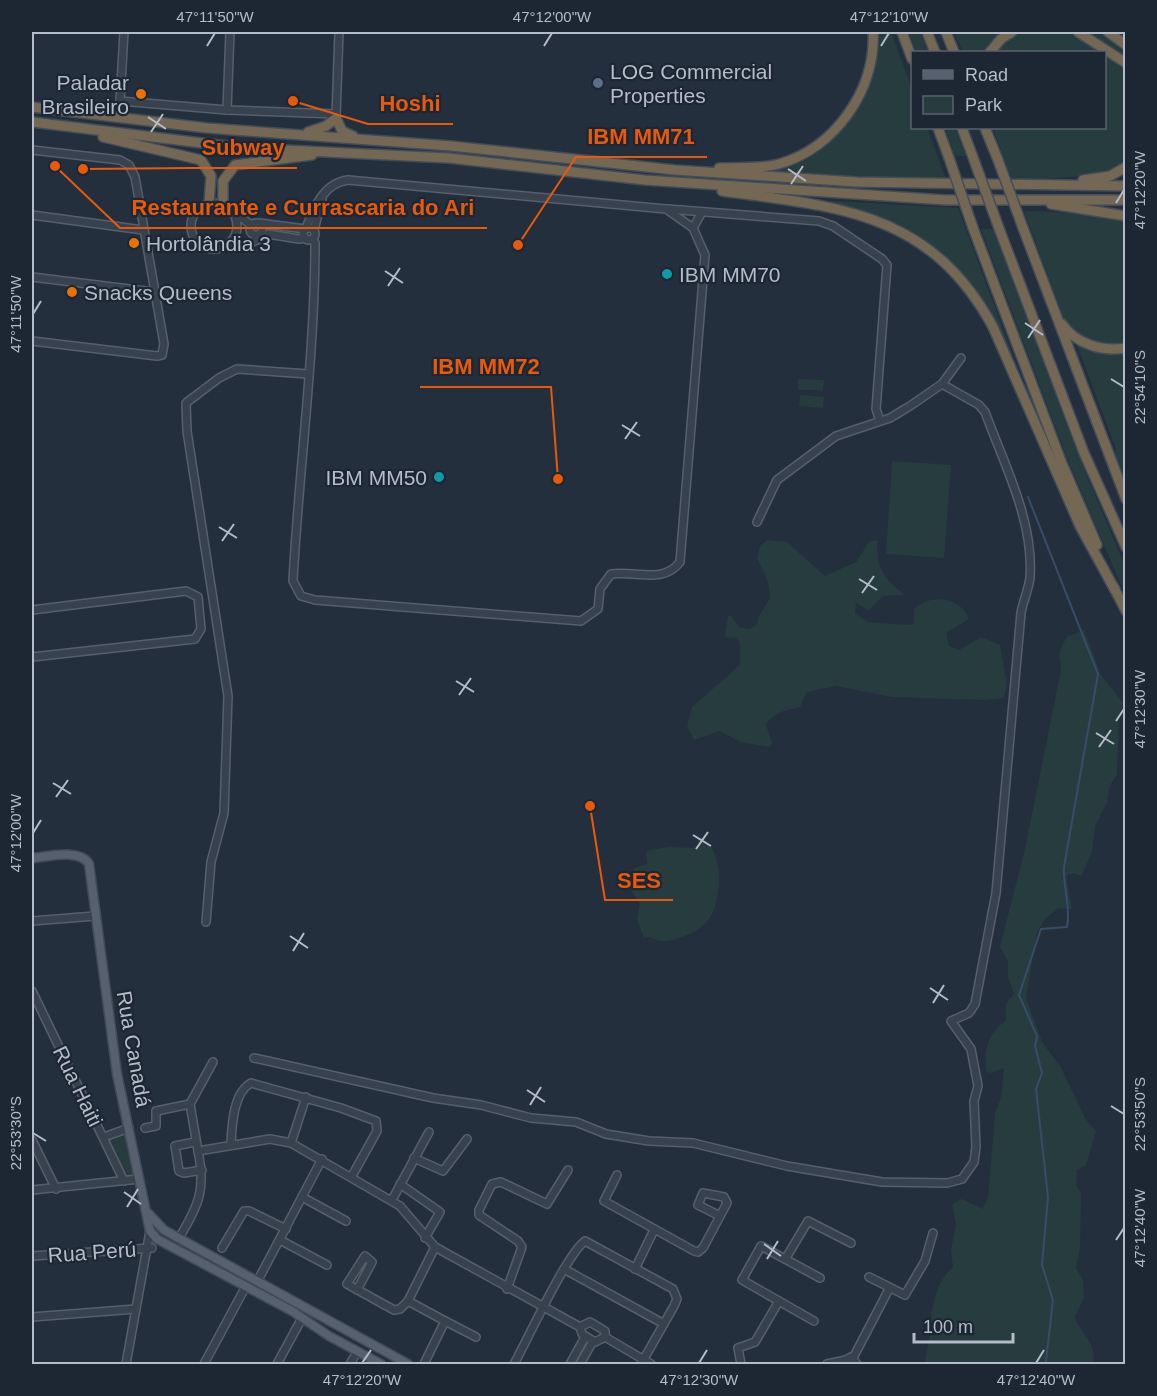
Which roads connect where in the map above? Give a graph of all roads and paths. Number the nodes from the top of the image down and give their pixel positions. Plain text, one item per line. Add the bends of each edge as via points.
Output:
1 (124, 32) edge
2 (230, 32) edge
3 (339, 32) edge
4 (873, 32) edge
5 (902, 32) edge
6 (927, 32) edge
7 (946, 32) edge
8 (1012, 32) edge
9 (1078, 32) edge
10 (1108, 32) edge
11 (1125, 45) edge
12 (934, 51) edge
13 (954, 51) edge
14 (991, 51) edge
15 (911, 56) edge
16 (1125, 63) edge
17 (32, 107) edge
18 (227, 110) junction
19 (336, 116) junction
20 (32, 122) edge
21 (72, 129) junction
22 (938, 129) edge
23 (962, 129) edge
24 (985, 129) edge
25 (303, 134) junction
26 (363, 138) junction
27 (32, 150) edge
28 (353, 152) junction
29 (1125, 167) edge
30 (675, 170) junction
31 (645, 180) junction
32 (1019, 185) junction
33 (1125, 186) edge
34 (1022, 199) junction
35 (1125, 200) edge
36 (209, 203) junction
37 (223, 204) junction
38 (666, 209) junction
39 (232, 211) junction
40 (702, 212) junction
41 (32, 215) edge
42 (1125, 216) edge
43 (254, 227) junction
44 (693, 228) junction
45 (308, 229) junction
46 (143, 230) junction
47 (270, 235) junction
48 (308, 238) junction
49 (233, 239) junction
50 (221, 248) junction
51 (32, 277) edge
52 (154, 292) junction
53 (1049, 298) junction
54 (32, 341) edge
55 (1125, 348) edge
56 (961, 358) dead end
57 (308, 374) junction
58 (942, 384) junction
59 (880, 421) junction
60 (1125, 499) edge
61 (757, 522) dead end
62 (1125, 547) edge
63 (1115, 590) junction
64 (32, 610) edge
65 (1125, 611) edge
66 (32, 657) edge
67 (32, 858) edge
68 (95, 916) junction
69 (32, 921) edge
70 (206, 922) dead end
71 (32, 991) edge
72 (254, 1058) dead end
73 (213, 1062) dead end
74 (306, 1097) junction
75 (190, 1104) junction
76 (129, 1128) junction
77 (145, 1128) dead end
78 (429, 1132) dead end
79 (104, 1137) junction
80 (467, 1139) dead end
81 (32, 1140) edge
82 (195, 1142) junction
83 (291, 1143) junction
84 (231, 1144) junction
85 (198, 1151) junction
86 (414, 1158) junction
87 (322, 1159) junction
88 (202, 1170) junction
89 (568, 1170) dead end
90 (617, 1175) dead end
91 (352, 1176) junction
92 (139, 1179) junction
93 (124, 1181) junction
94 (400, 1184) junction
95 (56, 1189) junction
96 (32, 1190) edge
97 (302, 1197) junction
98 (392, 1200) junction
99 (147, 1212) junction
100 (720, 1216) dead end
101 (346, 1221) dead end
102 (286, 1229) junction
103 (654, 1230) junction
104 (150, 1231) junction
105 (933, 1233) dead end
106 (179, 1238) junction
107 (425, 1238) junction
108 (280, 1240) junction
109 (850, 1243) dead end
110 (167, 1244) junction
111 (435, 1247) junction
112 (222, 1248) dead end
113 (148, 1250) junction
114 (32, 1256) edge
115 (786, 1258) junction
116 (327, 1265) dead end
117 (564, 1269) junction
118 (635, 1269) junction
119 (869, 1277) dead end
120 (820, 1278) dead end
121 (257, 1282) junction
122 (246, 1286) junction
123 (889, 1288) junction
124 (507, 1289) junction
125 (357, 1290) junction
126 (408, 1301) junction
127 (779, 1302) junction
128 (544, 1308) junction
129 (136, 1309) junction
130 (32, 1317) edge
131 (302, 1318) junction
132 (445, 1321) junction
133 (814, 1321) dead end
134 (664, 1324) junction
135 (580, 1327) junction
136 (476, 1336) dead end
137 (585, 1336) junction
138 (605, 1337) junction
139 (593, 1341) junction
140 (379, 1349) junction
141 (357, 1352) junction
142 (372, 1360) junction
143 (850, 1362) edge
144 (642, 1363) edge
145 (403, 1364) edge
146 (126, 1365) edge
147 (204, 1365) edge
148 (277, 1365) edge
149 (350, 1365) edge
150 (381, 1365) edge
151 (424, 1365) edge
152 (514, 1365) edge
153 (570, 1365) edge
154 (580, 1365) edge
155 (651, 1365) edge
156 (741, 1365) edge
157 (827, 1365) edge

1 - 18 street via 120,101
2 - 18 street
3 - 19 street
4 - 30 highway via 871,63 858,97 834,131 819,144 778,164
5 - 15 highway
6 - 12 highway
7 - 13 highway
8 - 14 highway
9 - 16 highway
10 - 11 highway
17 - 25 highway via 207,128
18 - 19 street
19 - 25 highway via 326,126
19 - 26 highway via 342,131
20 - 21 highway
21 - 28 highway via 242,148
21 - 36 highway via 201,160 212,176
22 - 63 highway, bridge via 1061,461
23 - 62 highway, bridge via 1084,453
24 - 53 highway, bridge
25 - 26 highway
26 - 30 highway
27 - 46 street via 120,160 129,165 135,177
28 - 31 highway via 449,158
28 - 37 highway via 235,165 223,181
29 - 32 highway via 1093,180
30 - 32 highway via 857,182
31 - 34 highway via 946,200
31 - 63 highway via 851,211 908,235 953,270 993,327 1080,526
32 - 33 highway
34 - 35 highway
34 - 42 highway
36 - 37 street
36 - 50 street via 196,210 192,232 207,248
37 - 39 street
38 - 40 street
38 - 44 street
38 - 45 street via 348,180 337,182 322,196
39 - 43 street
39 - 49 street via 238,226
40 - 44 street
40 - 59 street via 819,220 882,259 887,265 876,409
41 - 46 street
43 - 45 street
43 - 47 street
43 - 49 street
44 - 57 street via 705,255 680,562 672,572 657,576 611,574 600,589 598,609 587,620 335,602 302,596 293,580
45 - 48 street
46 - 52 street
47 - 48 street
47 - 50 street
48 - 57 street via 315,257 316,291
49 - 50 street
51 - 52 street
52 - 54 street via 163,351 157,356
53 - 55 highway via 1063,326 1079,340 1101,349
53 - 60 highway
56 - 58 street
57 - 70 street via 237,369 186,403 184,412 228,696 224,813 211,862
58 - 59 street
58 - 72 street via 985,412 1024,520 1030,565 1021,613 996,893 975,1004 969,1013 951,1021 967,1040 978,1078 974,1101 975,1154 968,1173 947,1183 882,1182 787,1166 693,1143 606,1134 576,1122 531,1118
59 - 61 street via 836,436 777,480
63 - 65 highway
64 - 66 street via 186,591 198,597 201,629 195,639
67 - 68 main road, Rua Canadá via 77,855 86,859
68 - 69 street
68 - 76 main road, Rua Canadá via 117,1074
71 - 79 street, Rua Haiti
73 - 75 street
74 - 83 street
74 - 84 street via 251,1083 245,1086 232,1122
74 - 91 street via 376,1121 377,1131
75 - 77 street via 156,1111 156,1126
75 - 82 street
76 - 79 street
76 - 92 main road, Rua Canadá
78 - 86 street
79 - 93 street, Rua Haiti
80 - 86 street via 443,1171
81 - 95 street
82 - 85 street
82 - 88 street via 175,1146 179,1171
83 - 84 street via 270,1139
83 - 87 street
84 - 85 street
85 - 88 street
86 - 94 street
87 - 91 street
87 - 97 street
88 - 106 street via 199,1203
89 - 124 street via 547,1204 501,1182 492,1184 479,1215 522,1247
90 - 103 street via 604,1201
91 - 98 street
92 - 93 street
92 - 99 main road, Rua Canadá
93 - 95 street
94 - 98 street
94 - 107 street via 440,1212
95 - 96 street
97 - 101 street
97 - 102 street
98 - 107 street
99 - 104 main road, Rua Canadá
99 - 106 main road via 155,1224
100 - 103 street via 698,1252
102 - 108 street
102 - 112 street via 244,1211
103 - 118 street
104 - 110 main road
104 - 113 street, Rua Canadá
105 - 123 street via 925,1262 907,1293 902,1295
106 - 121 main road
107 - 111 street
108 - 116 street
108 - 121 street
109 - 115 street via 808,1221
110 - 113 street
110 - 122 main road
111 - 124 street
111 - 126 street
113 - 114 street, Rua Perú
113 - 129 street, Rua Canadá
115 - 120 street
115 - 127 street via 761,1246 742,1280
117 - 118 street via 585,1241
117 - 128 street
117 - 134 street
118 - 134 street via 673,1289 677,1299
119 - 123 street
121 - 140 main road
122 - 131 main road
122 - 147 street
123 - 143 street
124 - 128 street
125 - 125 street via 346,1284 365,1256 372,1262
125 - 126 street via 394,1310
126 - 132 street
127 - 133 street
127 - 156 street via 755,1342 738,1348
128 - 135 street
128 - 152 street
129 - 130 street
129 - 146 street, Rua Canadá
131 - 141 main road
131 - 148 street
132 - 136 street
132 - 151 street
134 - 144 street
135 - 137 street
135 - 138 street via 590,1322 602,1327
137 - 139 street
137 - 153 street
138 - 139 street
138 - 144 street
139 - 154 street
140 - 142 main road
140 - 145 main road
141 - 142 main road
141 - 149 street
142 - 150 main road
143 - 157 street
144 - 155 street

